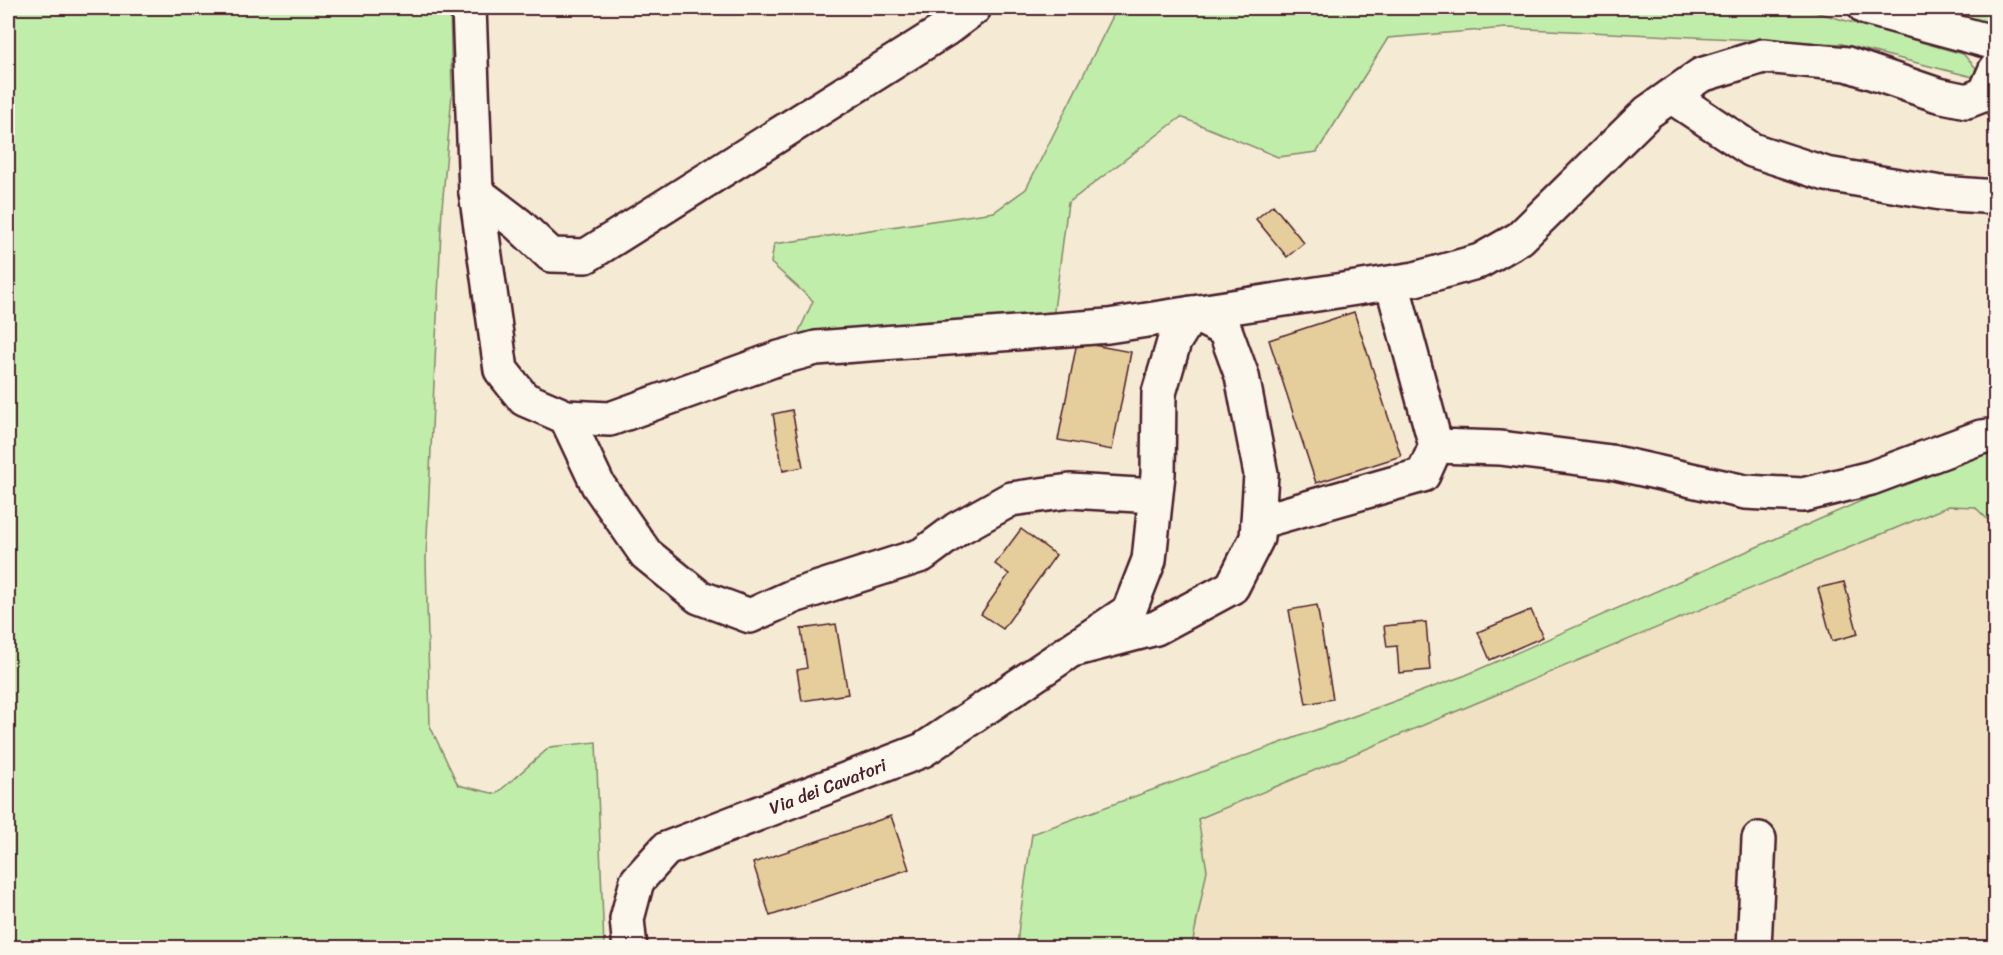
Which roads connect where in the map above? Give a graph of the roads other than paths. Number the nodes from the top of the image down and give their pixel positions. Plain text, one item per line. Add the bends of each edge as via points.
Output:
1 (469, 8) edge
2 (974, 8) edge
3 (1866, 8) edge
4 (1995, 43) edge
5 (1995, 69) edge
6 (1671, 96) junction
7 (476, 192) junction
8 (1995, 197) edge
9 (1392, 283) junction
10 (1191, 313) junction
11 (566, 417) junction
12 (1995, 435) edge
13 (1436, 446) junction
14 (1155, 496) junction
15 (1258, 522) junction
16 (1076, 649) junction
17 (1759, 838) dead end
18 (630, 948) edge
19 (1754, 948) edge

1 - 7 street
2 - 7 street via 586,256 552,255
3 - 4 street
5 - 6 street via 1985,94 1967,100 1938,95 1847,64 1763,56 1701,75
6 - 8 street via 1752,150 1826,174 1941,193
6 - 9 street via 1648,112 1520,238 1480,261
7 - 11 street via 501,370 524,399
9 - 10 street
9 - 13 street
10 - 11 street via 1108,326 816,348 610,419
10 - 14 street, Via dei Cavatori via 1174,342 1159,393
10 - 15 street via 1225,330 1242,376 1261,474
11 - 14 street via 598,485 646,554 699,597 750,616 794,596 922,555 957,529 1011,499 1070,491
12 - 13 street via 1871,478 1803,495 1745,492 1611,462 1500,448
13 - 15 street via 1423,475
14 - 16 street, Via dei Cavatori via 1149,560 1129,612
15 - 16 street via 1257,538 1232,586 1156,628
16 - 18 street, Via dei Cavatori via 923,750 666,849 637,881 627,919
17 - 19 street

